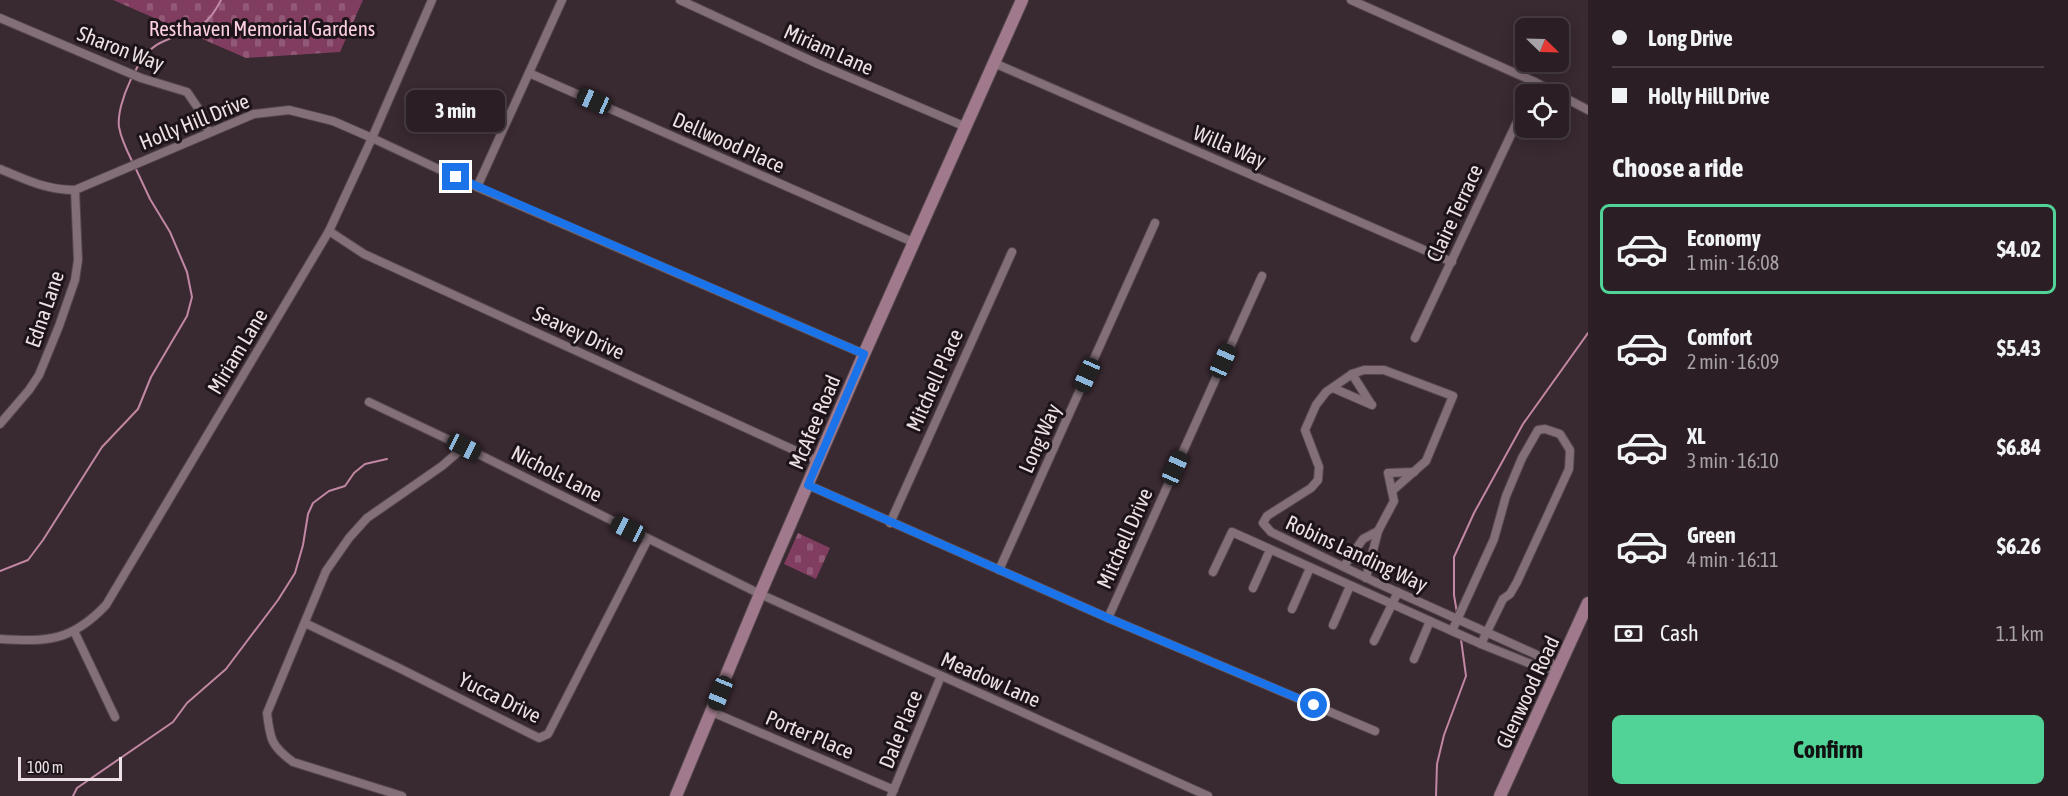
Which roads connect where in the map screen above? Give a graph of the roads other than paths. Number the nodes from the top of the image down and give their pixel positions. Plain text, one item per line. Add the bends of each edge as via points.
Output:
1 (432, 0) edge
2 (562, 0) edge
3 (680, 0) edge
4 (1022, 0) edge
5 (1351, 0) edge
6 (0, 18) edge
7 (994, 63) junction
8 (529, 73) junction
9 (1535, 82) joint
10 (1588, 110) edge
11 (1515, 127) edge
12 (966, 128) junction
13 (209, 132) junction
14 (372, 138) junction
15 (0, 169) edge
16 (477, 187) junction
17 (75, 190) junction
18 (1155, 223) dead end
19 (329, 231) junction
20 (915, 243) junction
21 (1012, 252) dead end
22 (1452, 262) junction
23 (1262, 276) dead end
24 (1415, 338) dead end
25 (864, 354) junction
26 (1352, 374) junction
27 (1332, 388) junction
28 (369, 402) dead end
29 (0, 424) edge
30 (464, 447) junction
31 (818, 461) junction
32 (1414, 472) junction
33 (808, 485) junction
34 (1392, 491) junction
35 (890, 523) junction
36 (1378, 531) junction
37 (648, 539) junction
38 (1270, 550) junction
39 (1344, 566) junction
40 (1310, 568) junction
41 (999, 570) junction
42 (1213, 572) dead end
43 (1371, 580) junction
44 (1350, 586) junction
45 (1253, 588) dead end
46 (1398, 592) junction
47 (760, 594) junction
48 (1369, 594) junction
49 (1588, 603) edge
50 (1391, 604) junction
51 (1426, 605) junction
52 (1292, 609) dead end
53 (1420, 617) junction
54 (1108, 618) junction
55 (1456, 618) junction
56 (1430, 621) junction
57 (305, 623) junction
58 (1333, 625) dead end
59 (74, 631) junction
60 (1452, 631) junction
61 (1487, 633) junction
62 (0, 639) edge
63 (1374, 641) dead end
64 (1481, 644) junction
65 (1414, 659) dead end
66 (1558, 669) junction
67 (941, 676) junction
68 (712, 712) junction
69 (115, 717) dead end
70 (1375, 731) dead end
71 (893, 793) edge
72 (402, 796) edge
73 (676, 796) edge
74 (1208, 796) edge
75 (1500, 796) edge

1 - 14 street, Miriam Lane
2 - 8 street
3 - 12 street, Miriam Lane
4 - 7 street, McAfee Road
5 - 9 street
6 - 13 street, Sharon Way via 141,78 187,92
7 - 12 street, McAfee Road
7 - 22 street, Willa Way
8 - 16 street
8 - 20 street, Dellwood Place
9 - 10 street
11 - 22 street, Claire Terrace
12 - 20 street, McAfee Road
13 - 14 street, Holly Hill Drive via 254,114 289,110 333,121
13 - 17 street, Holly Hill Drive
14 - 16 street, Holly Hill Drive
14 - 19 street, Miriam Lane
15 - 17 street, Holly Hill Drive via 54,190
16 - 25 street, Holly Hill Drive
17 - 29 street, Edna Lane via 75,280 39,375
18 - 41 street, Long Way
19 - 31 street, Seavey Drive via 364,254
19 - 59 street, Miriam Lane via 106,605
20 - 25 street, McAfee Road
21 - 35 street, Mitchell Place
22 - 24 street, Claire Terrace
23 - 54 street, Mitchell Drive
25 - 31 street, McAfee Road
26 - 27 street, Robins Landing Way
26 - 27 street via 1372,405
26 - 32 street, Robins Landing Way via 1384,370 1453,396 1425,461
27 - 39 street, Robins Landing Way via 1316,405 1305,430 1319,467 1318,480 1267,516 1263,523 1271,532
28 - 30 street, Nichols Lane
30 - 37 street, Nichols Lane
30 - 57 street via 367,518 326,572
31 - 33 street, McAfee Road
32 - 34 street
32 - 34 street via 1389,473
33 - 35 street
33 - 47 street, McAfee Road
34 - 36 street via 1394,501
35 - 41 street
36 - 39 street via 1363,539
36 - 43 street
37 - 47 street, Nichols Lane
37 - 57 street, Yucca Drive via 548,734 538,738
38 - 40 street, Robins Landing Way
38 - 42 street, Robins Landing Way via 1232,532
38 - 45 street
39 - 43 street, Robins Landing Way
40 - 44 street, Robins Landing Way
40 - 52 street
41 - 54 street
43 - 46 street, Robins Landing Way
43 - 48 street
44 - 48 street, Robins Landing Way
44 - 58 street
46 - 50 street
46 - 51 street, Robins Landing Way
47 - 67 street, Meadow Lane
47 - 68 street, McAfee Road
48 - 50 street, Robins Landing Way
49 - 66 street, Glenwood Road
50 - 53 street, Robins Landing Way
50 - 63 street
51 - 53 street
51 - 55 street, Robins Landing Way
53 - 56 street, Robins Landing Way
54 - 70 street
55 - 60 street
55 - 61 street, Robins Landing Way
55 - 61 street via 1494,539 1522,458 1538,430 1560,434 1570,450 1569,469 1517,582 1503,599
56 - 60 street, Robins Landing Way
56 - 65 street
57 - 72 street via 271,699 267,713 270,738 293,762
59 - 62 street, Miriam Lane via 40,641
59 - 69 street
60 - 64 street, Robins Landing Way
61 - 64 street
61 - 66 street, Robins Landing Way via 1546,659
64 - 66 street, Robins Landing Way via 1541,668
66 - 75 street, Glenwood Road
67 - 71 street, Dale Place
67 - 74 street, Meadow Lane
68 - 71 street, Porter Place
68 - 73 street, McAfee Road

